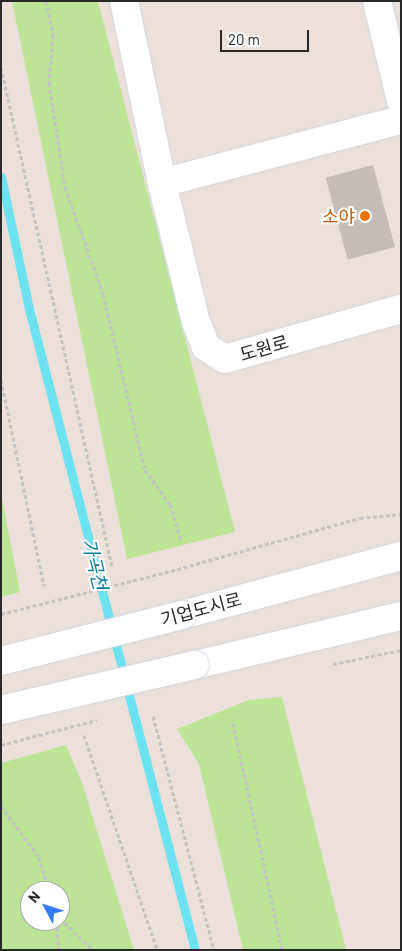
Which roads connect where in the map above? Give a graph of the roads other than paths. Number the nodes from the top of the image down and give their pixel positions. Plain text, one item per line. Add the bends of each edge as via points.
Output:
1 (124, 1) edge
2 (377, 1) edge
3 (401, 101) edge
4 (401, 120) edge
5 (162, 183) junction
6 (401, 309) edge
7 (401, 556) edge
8 (401, 616) edge
9 (1, 661) edge
10 (1, 710) edge

1 - 5 street, 도원로
2 - 3 street
4 - 5 street
5 - 6 street, 도원로 via 196,322 206,346 225,359
7 - 9 street, 기업도시로, bridge
8 - 10 street, bridge

